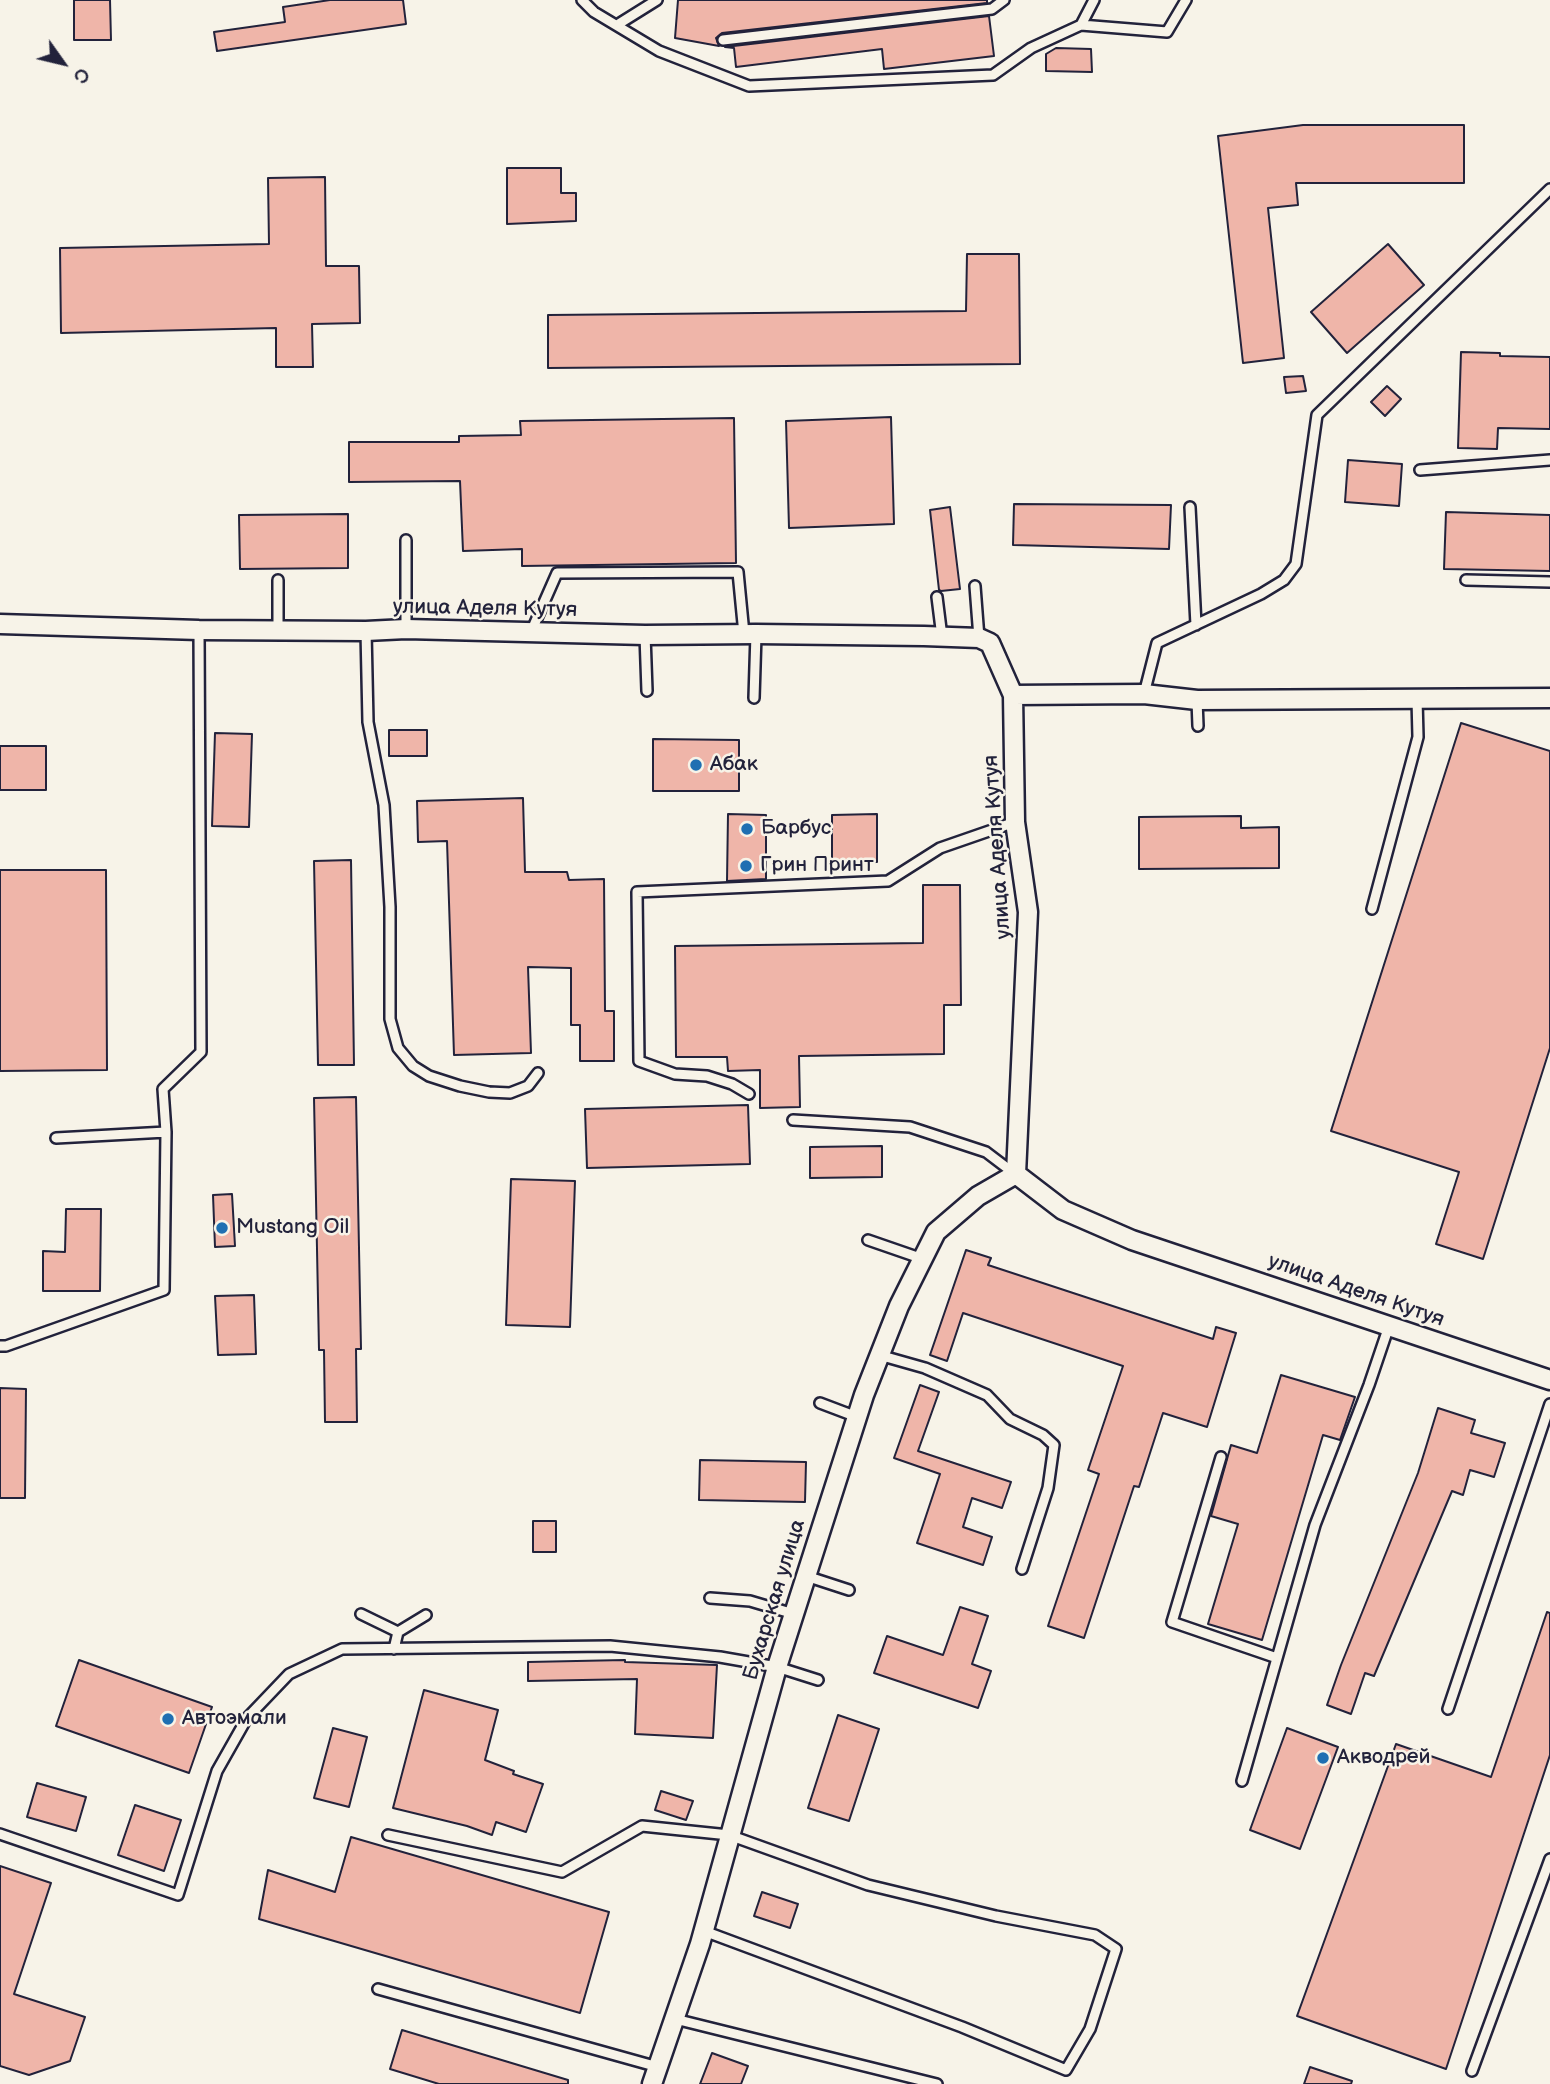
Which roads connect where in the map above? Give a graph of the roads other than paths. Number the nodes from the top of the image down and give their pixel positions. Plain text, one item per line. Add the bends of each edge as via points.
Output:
1 (582, 0) edge
2 (657, 0) edge
3 (1004, 0) edge
4 (1094, 0) edge
5 (1186, 0) edge
6 (617, 25) junction
7 (1081, 25) junction
8 (723, 40) dead end
9 (1550, 189) edge
10 (1550, 460) edge
11 (1420, 470) dead end
12 (1190, 507) dead end
13 (406, 540) dead end
14 (278, 580) dead end
15 (1466, 580) dead end
16 (1550, 583) edge
17 (975, 586) dead end
18 (937, 597) dead end
19 (0, 624) edge
20 (1196, 625) junction
21 (406, 629) junction
22 (199, 630) junction
23 (278, 630) junction
24 (366, 631) junction
25 (531, 632) junction
26 (750, 634) junction
27 (645, 635) junction
28 (942, 637) junction
29 (979, 638) junction
30 (647, 691) dead end
31 (1144, 694) junction
32 (1013, 695) junction
33 (754, 698) dead end
34 (1550, 698) edge
35 (1417, 699) junction
36 (1197, 700) junction
37 (1198, 726) dead end
38 (1016, 822) junction
39 (1372, 909) dead end
40 (538, 1073) dead end
41 (749, 1094) dead end
42 (793, 1121) dead end
43 (166, 1132) junction
44 (56, 1138) dead end
45 (1016, 1174) junction
46 (868, 1240) dead end
47 (923, 1259) junction
48 (1389, 1326) junction
49 (0, 1346) edge
50 (879, 1355) junction
51 (1550, 1380) edge
52 (820, 1403) dead end
53 (1550, 1404) edge
54 (857, 1417) junction
55 (1221, 1457) dead end
56 (1022, 1569) dead end
57 (806, 1576) junction
58 (849, 1590) dead end
59 (710, 1598) dead end
60 (361, 1614) dead end
61 (794, 1614) junction
62 (426, 1615) dead end
63 (398, 1632) junction
64 (394, 1648) junction
65 (1277, 1658) junction
66 (777, 1667) junction
67 (818, 1680) dead end
68 (1448, 1709) dead end
69 (1242, 1781) dead end
70 (0, 1834) edge
71 (388, 1835) dead end
72 (729, 1835) junction
73 (1550, 1858) edge
74 (1545, 1888) edge
75 (704, 1931) junction
76 (378, 1989) dead end
77 (675, 2019) junction
78 (658, 2067) junction
79 (1472, 2071) dead end
80 (652, 2084) edge
81 (937, 2084) edge

1 - 6 lane
2 - 6 lane
3 - 8 lane via 992,9
4 - 7 lane
5 - 7 lane via 1167,32
6 - 7 lane via 659,51 748,86 993,75 1031,48
9 - 20 lane via 1317,415 1296,564 1284,580
10 - 11 lane
12 - 20 lane
13 - 21 lane
14 - 23 lane
15 - 16 lane
17 - 29 lane
18 - 28 lane
19 - 22 street, улица Аделя Кутуя
20 - 31 lane via 1157,643
21 - 24 street, улица Аделя Кутуя
21 - 25 street, улица Аделя Кутуя
22 - 23 street, улица Аделя Кутуя
22 - 43 lane via 201,1052 163,1089
23 - 24 street, улица Аделя Кутуя
24 - 40 lane via 368,722 384,805 390,1019 398,1048 429,1076 489,1092 510,1093 528,1086
25 - 26 lane via 557,573 738,572
25 - 27 street, улица Аделя Кутуя
26 - 27 street, улица Аделя Кутуя
26 - 28 street, улица Аделя Кутуя
26 - 33 lane
27 - 30 lane
28 - 29 street, улица Аделя Кутуя
29 - 32 street, улица Аделя Кутуя via 990,643
31 - 32 street
31 - 36 street
32 - 38 street, улица Аделя Кутуя
34 - 35 street
35 - 36 street
35 - 39 lane via 1418,737
36 - 37 lane
38 - 41 lane via 940,848 888,881 637,892 639,1061 675,1074 707,1076
38 - 45 street, улица Аделя Кутуя via 1028,912
42 - 45 lane via 910,1128 986,1152
43 - 44 lane
43 - 49 lane via 164,1290
45 - 47 street, Бухарская улица via 978,1196 936,1232
45 - 48 street, улица Аделя Кутуя via 1063,1210 1132,1240
46 - 47 lane
47 - 50 street, Бухарская улица
48 - 51 street, улица Аделя Кутуя
48 - 65 lane via 1315,1525
50 - 54 street, Бухарская улица
50 - 56 lane via 925,1368 986,1395 1010,1419 1043,1435 1054,1446 1048,1488
52 - 54 lane
53 - 68 lane
54 - 57 street, Бухарская улица
55 - 65 lane via 1172,1622
57 - 58 lane
57 - 61 street, Бухарская улица
59 - 61 lane via 750,1601
60 - 63 lane
61 - 66 street, Бухарская улица
62 - 63 lane
63 - 64 lane
64 - 66 lane via 610,1646
64 - 70 lane via 342,1649 289,1674 247,1718 217,1771 178,1895
65 - 69 lane
66 - 67 lane
66 - 72 street, Бухарская улица
71 - 72 lane via 562,1872 642,1826
72 - 75 street, Бухарская улица
72 - 75 lane via 868,1885 1094,1935 1116,1949 1090,2029 1066,2070 962,2026
73 - 74 lane
74 - 79 lane
75 - 77 street, Бухарская улица
76 - 78 lane
77 - 78 street, Бухарская улица
77 - 81 lane
78 - 80 street, Бухарская улица

